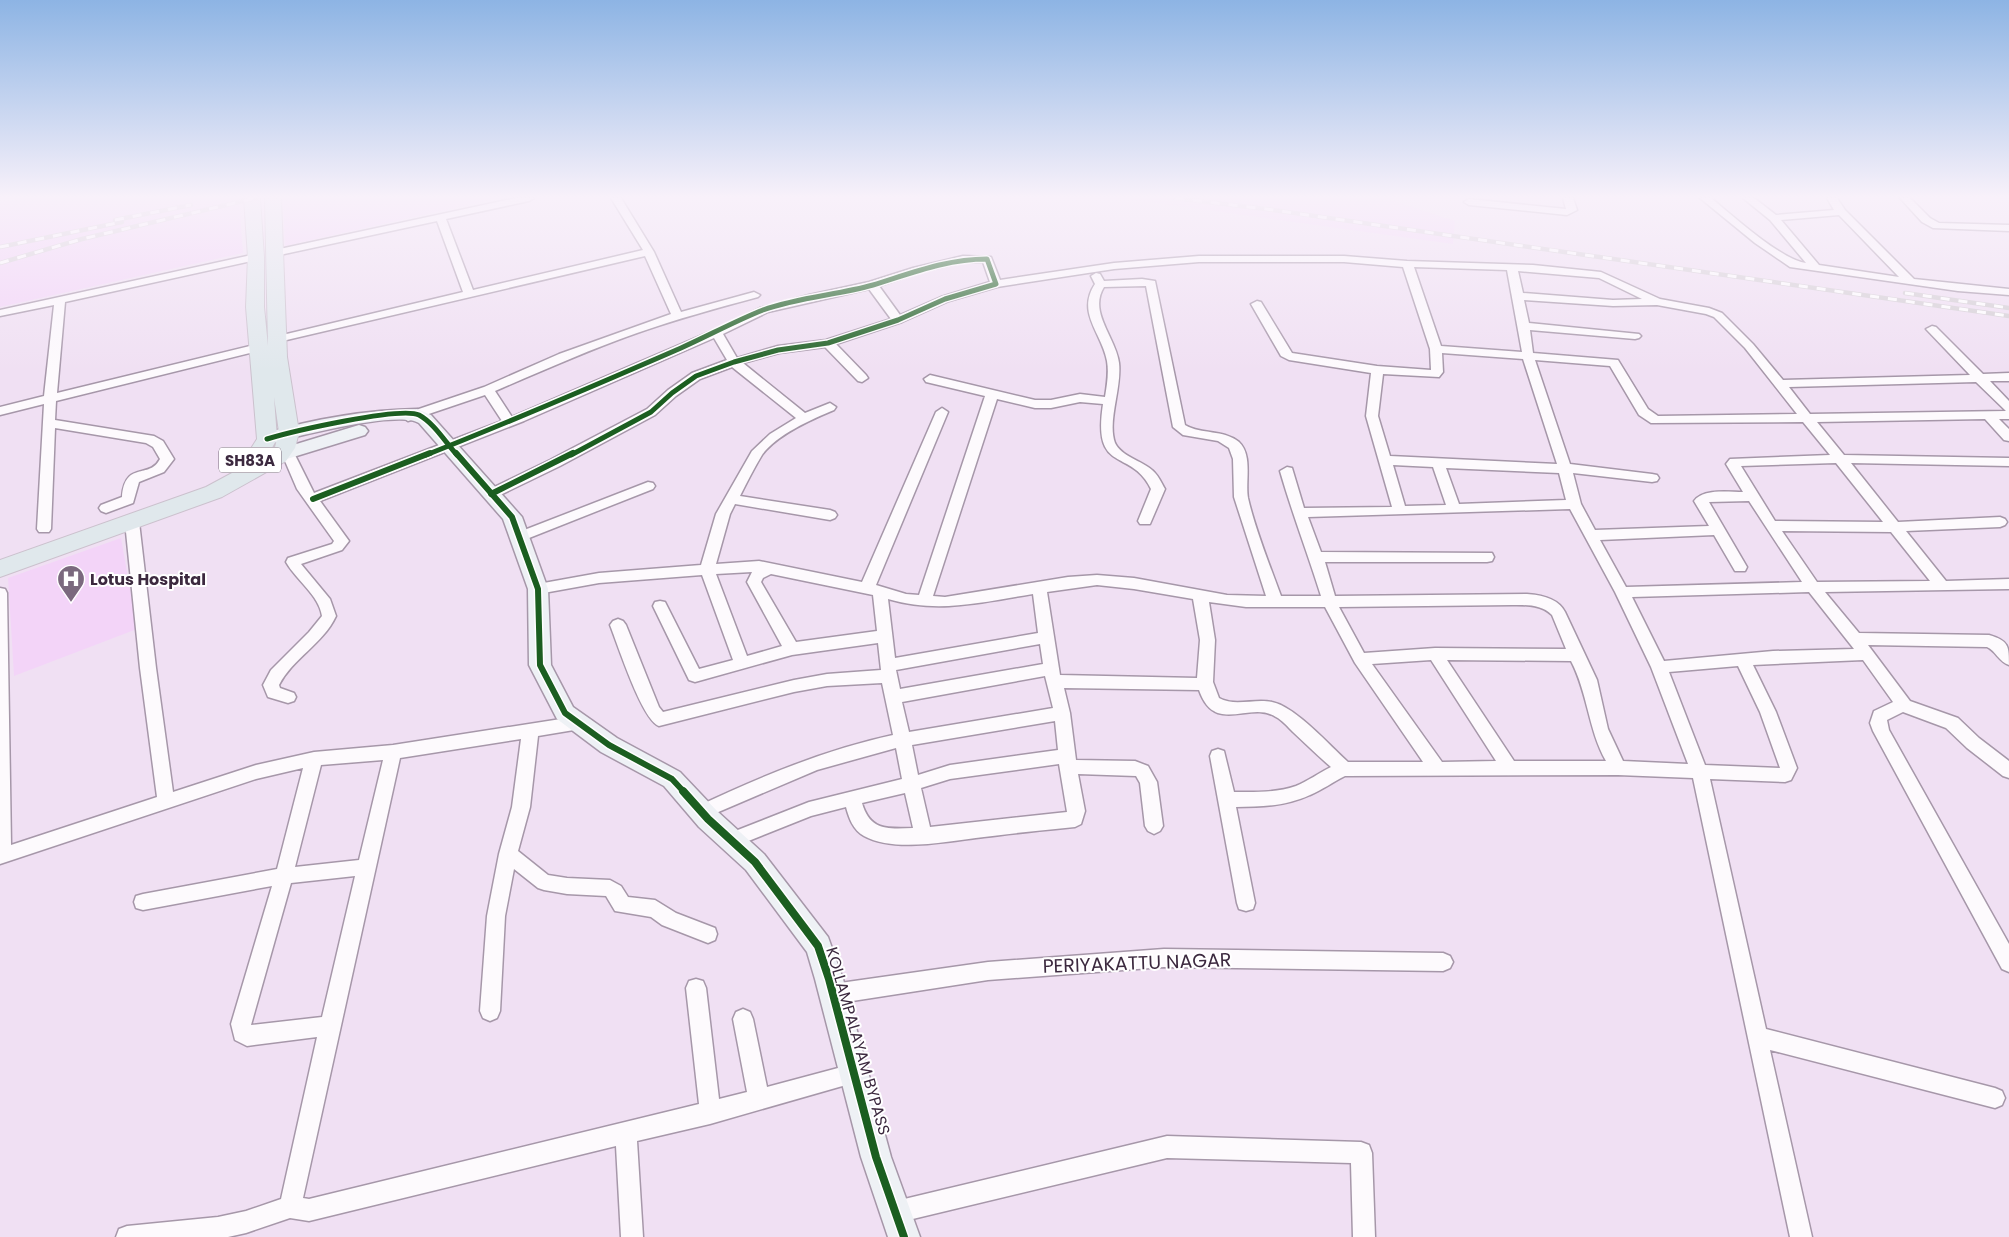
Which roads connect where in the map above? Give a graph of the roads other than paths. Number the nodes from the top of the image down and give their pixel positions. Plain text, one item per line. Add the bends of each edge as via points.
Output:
1 (266, 255) joint
2 (263, 256) edge
3 (455, 256) edge
4 (633, 256) edge
5 (651, 256) edge
6 (1780, 256) edge
7 (1805, 256) edge
8 (1884, 256) edge
9 (1407, 264) junction
10 (1512, 267) junction
11 (1816, 269) junction
12 (1088, 270) junction
13 (1910, 282) junction
14 (996, 284) junction
15 (1100, 284) junction
16 (872, 285) junction
17 (2009, 292) edge
18 (469, 294) junction
19 (754, 295) dead end
20 (1517, 296) junction
21 (60, 300) junction
22 (1657, 302) junction
23 (1257, 304) dead end
24 (0, 313) edge
25 (677, 316) junction
26 (898, 320) junction
27 (1524, 326) junction
28 (1932, 329) dead end
29 (716, 333) junction
30 (1635, 336) dead end
31 (278, 339) junction
32 (828, 342) junction
33 (258, 348) junction
34 (1436, 349) junction
35 (1528, 356) junction
36 (734, 362) junction
37 (1377, 370) junction
38 (2009, 377) edge
39 (862, 378) dead end
40 (1977, 378) junction
41 (930, 379) dead end
42 (1780, 384) junction
43 (488, 390) junction
44 (992, 394) junction
45 (50, 398) junction
46 (1111, 401) junction
47 (830, 408) dead end
48 (2009, 408) edge
49 (0, 410) edge
50 (942, 412) dead end
51 (1988, 415) junction
52 (2009, 415) edge
53 (417, 417) junction
54 (1806, 417) junction
55 (803, 418) junction
56 (509, 422) junction
57 (49, 423) junction
58 (289, 432) junction
59 (2009, 437) edge
60 (267, 439) junction
61 (448, 446) junction
62 (284, 456) junction
63 (1841, 459) junction
64 (1385, 460) junction
65 (2009, 462) edge
66 (247, 463) junction
67 (1438, 463) junction
68 (1565, 468) junction
69 (1287, 471) dead end
70 (1652, 478) dead end
71 (648, 486) dead end
72 (491, 494) junction
73 (1752, 496) junction
74 (313, 499) junction
75 (731, 499) junction
76 (1574, 504) junction
77 (106, 508) dead end
78 (1454, 509) junction
79 (1400, 511) junction
80 (1299, 513) junction
81 (830, 515) dead end
82 (1145, 521) dead end
83 (132, 522) junction
84 (2000, 522) dead end
85 (1771, 526) junction
86 (1896, 527) junction
87 (44, 529) dead end
88 (1718, 530) junction
89 (1592, 535) junction
90 (519, 537) junction
91 (1316, 557) junction
92 (1487, 557) dead end
93 (0, 560) edge
94 (1740, 567) dead end
95 (770, 568) junction
96 (0, 570) edge
97 (707, 570) junction
98 (2009, 584) edge
99 (1812, 586) junction
100 (1942, 586) junction
101 (1039, 588) junction
102 (538, 589) junction
103 (873, 591) junction
104 (1622, 592) junction
105 (0, 593) edge
106 (1200, 596) junction
107 (924, 601) junction
108 (1276, 602) junction
109 (1330, 603) junction
110 (660, 606) dead end
111 (618, 625) dead end
112 (884, 636) junction
113 (1047, 637) junction
114 (1855, 639) junction
115 (792, 649) junction
116 (1435, 654) junction
117 (1867, 654) junction
118 (1576, 655) junction
119 (1360, 659) junction
120 (1742, 659) junction
121 (2009, 659) edge
122 (742, 664) junction
123 (1659, 666) junction
124 (889, 670) junction
125 (1052, 675) junction
126 (1204, 684) junction
127 (288, 698) dead end
128 (893, 698) junction
129 (1902, 705) junction
130 (1062, 713) junction
131 (580, 723) junction
132 (530, 732) junction
133 (903, 740) junction
134 (393, 752) junction
135 (1218, 756) dead end
136 (314, 759) junction
137 (1068, 761) junction
138 (1509, 768) junction
139 (1618, 768) junction
140 (1344, 769) junction
141 (1438, 769) junction
142 (2009, 771) edge
143 (1700, 773) junction
144 (911, 784) junction
145 (852, 798) junction
146 (1227, 800) junction
147 (166, 801) junction
148 (702, 812) junction
149 (1154, 826) dead end
150 (923, 836) junction
151 (731, 840) junction
152 (0, 847) edge
153 (508, 854) junction
154 (0, 856) edge
155 (367, 867) junction
156 (284, 876) junction
157 (143, 902) dead end
158 (1246, 903) dead end
159 (708, 934) dead end
160 (1443, 962) dead end
161 (2009, 963) edge
162 (696, 988) dead end
163 (833, 994) junction
164 (490, 1011) dead end
165 (743, 1019) dead end
166 (330, 1026) junction
167 (1758, 1037) junction
168 (853, 1074) junction
169 (1995, 1098) dead end
170 (759, 1100) junction
171 (710, 1113) junction
172 (626, 1133) junction
173 (290, 1206) junction
174 (896, 1212) junction
175 (127, 1237) edge
176 (632, 1237) edge
177 (904, 1237) edge
178 (1364, 1237) edge
179 (1801, 1237) edge

1 - 31 main road, SH83A
1 - 33 main road, SH83A via 255,307
2 - 21 street
3 - 18 street
4 - 18 street
5 - 25 street
6 - 11 street via 1789,263
7 - 11 street
8 - 13 street
9 - 10 street
9 - 12 street via 1344,258 1218,259
9 - 34 street
10 - 20 street
10 - 22 street via 1601,274
11 - 13 street
12 - 14 street
12 - 15 street
13 - 17 street
14 - 16 street via 987,259 963,260 917,270
14 - 26 street via 945,299
15 - 46 street via 1094,291 1093,300 1098,326 1113,363
15 - 108 street via 1152,283 1179,426 1187,432 1221,437 1235,446 1240,459 1241,497
16 - 26 street
16 - 29 street via 764,310
18 - 31 street
19 - 25 street
20 - 22 street via 1613,303
20 - 27 street
21 - 24 street
21 - 45 street
22 - 42 street via 1718,315
23 - 37 street via 1286,355
25 - 43 street via 563,357
26 - 32 street
27 - 30 street
27 - 35 street
28 - 40 street
29 - 36 street
29 - 56 street
31 - 58 main road, SH83A
32 - 36 street via 778,350
32 - 39 street
33 - 45 street
33 - 60 main road, SH83A
34 - 35 street
34 - 37 street via 1435,374
35 - 54 street via 1616,364 1643,412 1656,420
35 - 68 street
36 - 55 street
36 - 72 street via 696,376 651,412
37 - 64 street via 1372,416
38 - 40 street
40 - 42 street
40 - 48 street
41 - 44 street
42 - 54 street
43 - 53 street
43 - 56 street
44 - 46 street via 1035,404 1080,398
44 - 107 street
45 - 49 street
45 - 57 street
46 - 82 street via 1106,434 1110,445 1146,471 1158,489
47 - 55 street
50 - 103 street
51 - 52 street
51 - 54 street
51 - 59 street
53 - 58 street via 380,416
53 - 61 street, KOLLAMPALAYAM BYPASS
53 - 62 street
54 - 63 street
55 - 75 street via 758,451
56 - 61 street
57 - 77 street via 141,437 158,444 164,452 167,458 163,467 135,479 130,485 128,500
57 - 87 street
58 - 60 street
58 - 62 main road, SH83A
60 - 66 main road, SH83A via 258,454
61 - 72 street, KOLLAMPALAYAM BYPASS
61 - 74 street
62 - 66 street
62 - 74 street
62 - 83 main road, SH83A via 214,492
63 - 65 street
63 - 73 street via 1734,462
63 - 86 street
64 - 67 street
64 - 79 street
66 - 93 main road, SH83A via 208,483
67 - 68 street
67 - 78 street
68 - 70 street
68 - 76 street
69 - 80 street
71 - 90 street
72 - 90 street, KOLLAMPALAYAM BYPASS via 512,516
73 - 85 street
73 - 88 street via 1702,499
74 - 127 street via 342,541 331,550 293,562 324,601 330,615 323,630 286,663 272,682 273,694
75 - 81 street
75 - 97 street via 723,514
76 - 78 street
76 - 89 street
78 - 79 street
79 - 80 street
80 - 91 street
83 - 96 main road, SH83A
83 - 147 street
84 - 86 street
85 - 86 street
85 - 99 street
86 - 100 street
88 - 89 street
88 - 94 street
89 - 104 street
90 - 102 street, KOLLAMPALAYAM BYPASS
91 - 92 street
91 - 109 street
95 - 97 street
95 - 103 street
95 - 115 street via 757,575 754,582
97 - 102 street via 599,578
97 - 122 street
98 - 100 street
99 - 100 street
99 - 104 street
99 - 114 street
101 - 106 street via 1080,580 1099,580
101 - 107 street via 946,602
101 - 113 street
102 - 131 street, KOLLAMPALAYAM BYPASS via 540,665 565,713
103 - 107 street
103 - 112 street
104 - 123 street
105 - 152 street
106 - 108 street
106 - 126 street via 1208,647
108 - 109 street
109 - 118 street via 1542,602 1558,612
109 - 119 street
110 - 122 street via 695,676
111 - 124 street via 652,710 659,718 794,686
112 - 115 street
112 - 124 street
113 - 124 street
113 - 125 street
114 - 117 street
114 - 121 street via 1989,641 1999,646
115 - 122 street
116 - 118 street
116 - 119 street
116 - 138 street
117 - 120 street
117 - 129 street
118 - 139 street via 1590,680 1600,729
119 - 141 street
120 - 123 street
120 - 143 street via 1770,714 1789,771 1782,776
123 - 143 street
124 - 128 street
125 - 126 street via 1169,685
125 - 128 street
125 - 130 street
126 - 140 street via 1216,706 1267,706 1282,712
128 - 133 street
129 - 142 street via 1952,723
129 - 161 street via 1880,716 1881,732
130 - 133 street
130 - 137 street
131 - 132 street
131 - 148 street, KOLLAMPALAYAM BYPASS via 609,745 672,779
132 - 134 street
132 - 153 street via 521,807
133 - 144 street
133 - 148 street via 828,759 764,783
134 - 136 street
134 - 155 street
135 - 146 street
136 - 147 street via 256,772
136 - 156 street
137 - 144 street via 950,772
137 - 149 street via 1142,771 1148,782
137 - 150 street via 1075,819
138 - 139 street
138 - 141 street
139 - 143 street
140 - 141 street
140 - 146 street via 1291,795
143 - 167 street
144 - 145 street
144 - 150 street
145 - 150 street via 865,827 883,834
145 - 151 street via 808,809
146 - 158 street
147 - 154 street
148 - 151 street, KOLLAMPALAYAM BYPASS
151 - 163 street, KOLLAMPALAYAM BYPASS via 755,862 818,946
153 - 159 street via 544,882 610,888 622,906 655,909 669,919
153 - 164 street via 496,916
155 - 156 street
155 - 166 street
156 - 157 street
156 - 166 street via 241,1024 242,1033 257,1036
160 - 163 street, PERIYAKATTU NAGAR via 1164,958 988,971
162 - 171 street
163 - 168 street, KOLLAMPALAYAM BYPASS
165 - 170 street
166 - 173 street
167 - 169 street
167 - 179 street
168 - 170 street
168 - 174 street, KOLLAMPALAYAM BYPASS via 876,1157
170 - 171 street
171 - 172 street
172 - 173 street via 309,1210
172 - 176 street
173 - 175 street via 218,1228
174 - 177 street, KOLLAMPALAYAM BYPASS
174 - 178 street via 1167,1147 1361,1153

